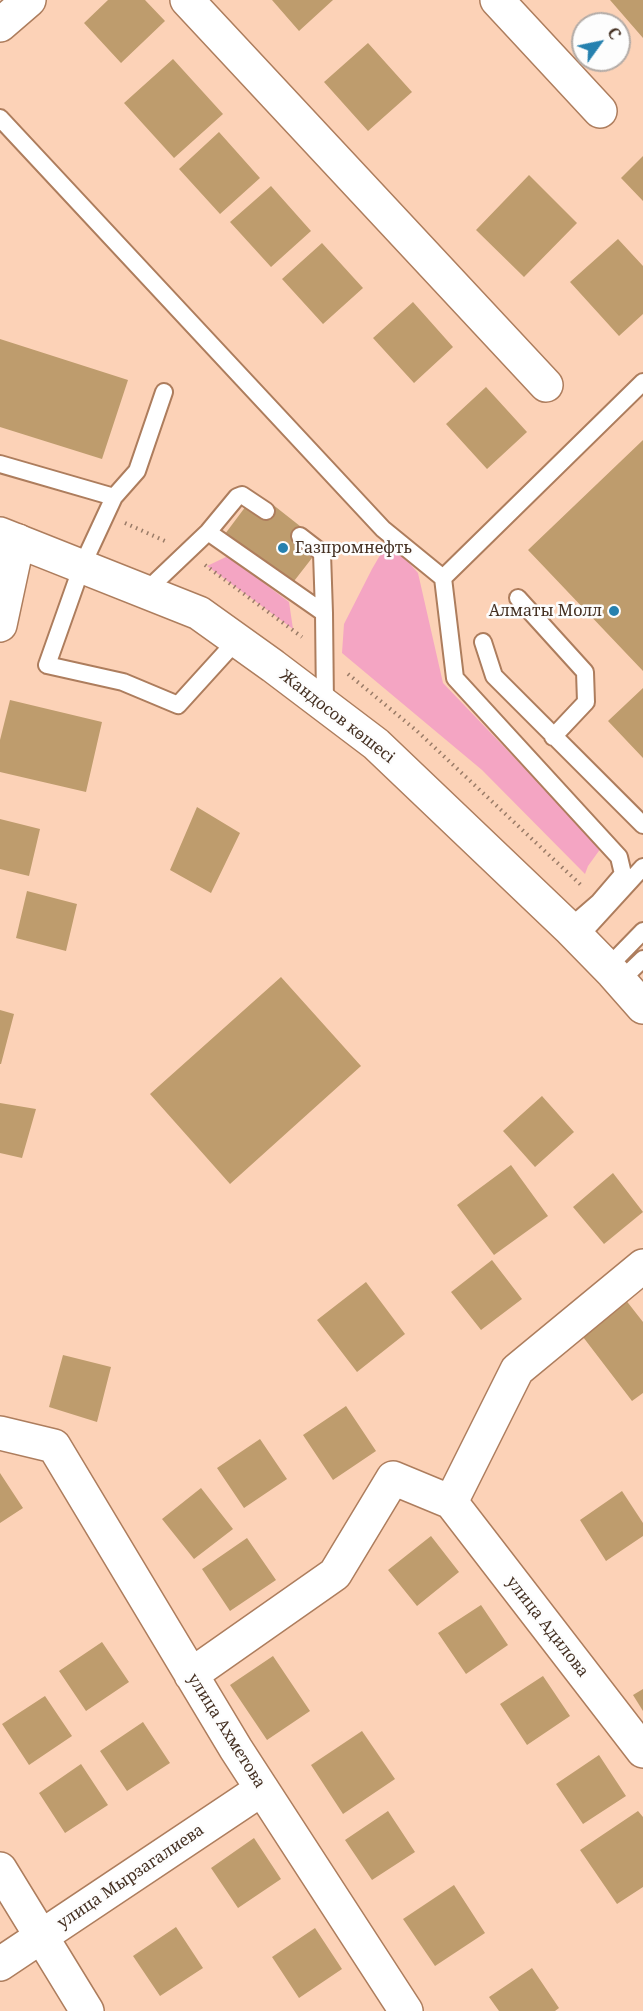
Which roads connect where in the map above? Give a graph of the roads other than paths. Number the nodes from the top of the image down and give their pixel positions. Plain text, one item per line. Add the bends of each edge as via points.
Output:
1 (29, 0) edge
2 (187, 0) edge
3 (497, 0) edge
4 (0, 25) edge
5 (600, 111) dead end
6 (0, 118) edge
7 (643, 382) edge
8 (546, 385) dead end
9 (164, 392) dead end
10 (0, 464) edge
11 (114, 497) junction
12 (266, 511) dead end
13 (208, 532) junction
14 (300, 537) dead end
15 (9, 538) edge
16 (82, 566) junction
17 (443, 578) junction
18 (146, 591) junction
19 (518, 598) dead end
20 (324, 613) junction
21 (0, 625) edge
22 (237, 640) junction
23 (483, 642) dead end
24 (325, 705) junction
25 (553, 736) junction
26 (643, 825) edge
27 (643, 867) edge
28 (643, 931) edge
29 (574, 933) junction
30 (643, 945) edge
31 (621, 970) edge
32 (643, 1007) edge
33 (643, 1266) edge
34 (0, 1433) edge
35 (452, 1503) junction
36 (191, 1675) junction
37 (643, 1751) edge
38 (262, 1789) junction
39 (0, 1869) edge
40 (42, 1937) junction
41 (0, 1964) edge
42 (87, 2011) edge
43 (406, 2011) edge

1 - 4 street
2 - 8 street
3 - 5 street
6 - 17 lane via 383,530
7 - 17 lane
9 - 11 lane via 137,471
10 - 11 lane
11 - 16 lane
12 - 13 lane via 240,495
13 - 18 lane
13 - 20 lane
14 - 20 lane via 321,553
15 - 16 street, Жандосов көшесі
15 - 21 street
16 - 18 street, Жандосов көшесі
16 - 22 lane via 47,665 123,682 178,705
17 - 29 lane via 455,678 619,857 623,874
18 - 22 street, Жандосов көшесі via 199,613
19 - 25 lane via 585,672 586,702
20 - 24 lane
22 - 24 street, Жандосов көшесі
23 - 25 lane via 494,676
24 - 29 street, Жандосов көшесі via 376,744
25 - 26 lane
27 - 29 lane
28 - 31 lane
29 - 31 street, Жандосов көшесі
30 - 31 lane
31 - 32 street, Жандосов көшесі
33 - 35 street via 517,1370
34 - 36 street, улица Ахметова via 54,1446
35 - 36 street via 393,1478 335,1574
35 - 37 street, улица Адилова
36 - 38 street, улица Ахметова
38 - 40 street, улица Мырзагалиева
38 - 43 street, улица Ахметова
39 - 40 street
40 - 41 street, улица Мырзагалиева
40 - 42 street

